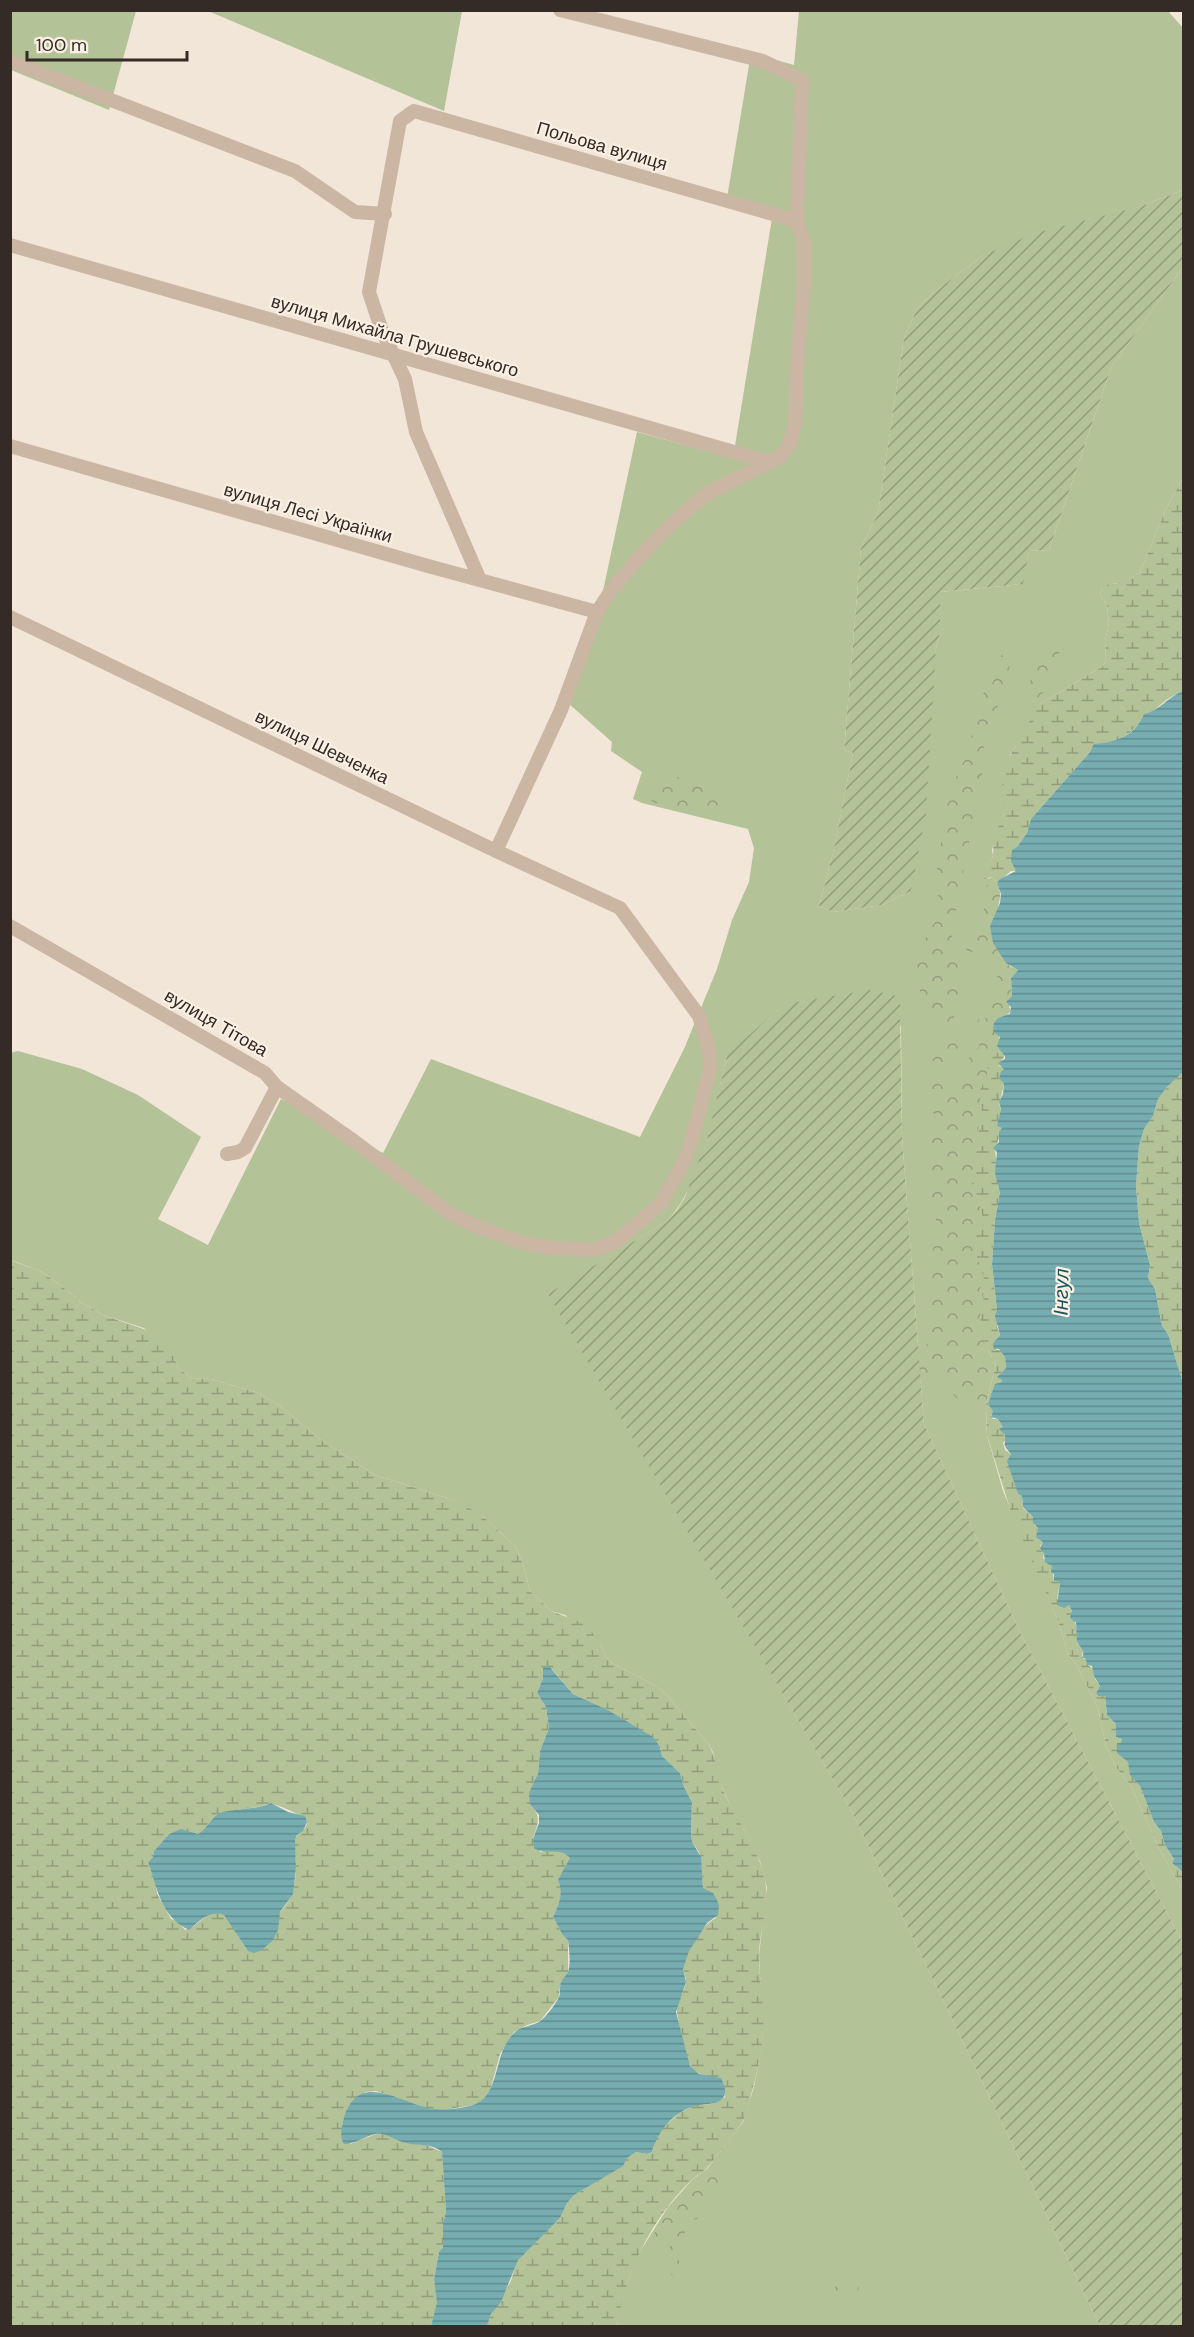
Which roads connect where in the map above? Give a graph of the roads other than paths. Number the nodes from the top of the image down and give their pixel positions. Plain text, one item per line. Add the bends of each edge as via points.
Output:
1 (560, 10) edge
2 (10, 62) edge
3 (385, 214) junction
4 (797, 221) junction
5 (10, 245) edge
6 (394, 354) junction
7 (10, 446) edge
8 (769, 462) junction
9 (480, 580) junction
10 (597, 612) junction
11 (10, 617) edge
12 (496, 851) junction
13 (620, 908) joint
14 (10, 926) edge
15 (277, 1087) junction
16 (227, 1154) dead end

1 - 4 street via 763,61 802,80
2 - 3 street via 295,171 355,212
3 - 4 street, Польова вулиця via 400,121 414,111
3 - 6 street via 369,292
4 - 8 street via 804,243 804,282 795,422 790,444 780,457
5 - 6 street, вулиця Михайла Грушевського
6 - 8 street, вулиця Михайла Грушевського
6 - 9 street via 405,379 416,432
7 - 9 street, вулиця Лесі Українки
8 - 10 street via 708,493 678,518 612,589
9 - 10 street, вулиця Лесі Українки
10 - 12 street via 561,710
11 - 12 street, вулиця Шевченка
12 - 13 street, вулиця Шевченка
13 - 15 street, вулиця Тітова via 699,1016 708,1049 709,1076 690,1146 671,1188 661,1203 614,1243 592,1250 554,1248 523,1243 473,1225 448,1212
14 - 15 street, вулиця Тітова via 251,1064
15 - 16 street via 244,1148

